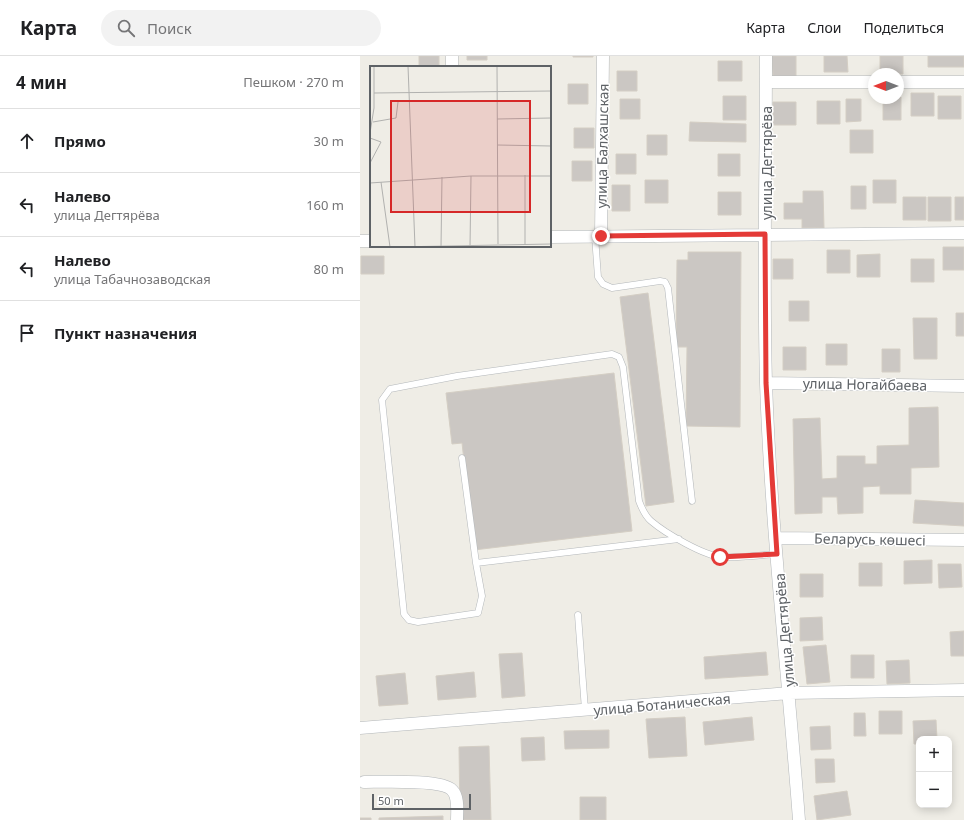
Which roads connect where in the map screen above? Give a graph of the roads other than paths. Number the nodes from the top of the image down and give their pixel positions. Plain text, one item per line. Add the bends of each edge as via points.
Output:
1 (603, 56) edge
2 (766, 56) edge
3 (766, 82) junction
4 (868, 82) edge
5 (904, 82) edge
6 (964, 82) edge
7 (964, 233) edge
8 (765, 234) junction
9 (598, 236) junction
10 (551, 237) edge
11 (766, 383) junction
12 (964, 386) edge
13 (462, 458) dead end
14 (692, 501) dead end
15 (775, 538) junction
16 (679, 539) junction
17 (964, 540) edge
18 (777, 554) junction
19 (476, 564) junction
20 (578, 615) dead end
21 (964, 690) edge
22 (789, 693) junction
23 (585, 710) junction
24 (360, 728) edge
25 (364, 782) dead end
26 (458, 820) edge
27 (799, 820) edge

1 - 9 street, улица Балхашская
2 - 3 street, улица Дегтярёва
3 - 4 street
3 - 8 street, улица Дегтярёва
5 - 6 street
7 - 8 street
8 - 9 street
8 - 11 street, улица Дегтярёва
9 - 10 street
9 - 14 lane via 598,277 603,284 612,288 660,280 665,282 668,288
11 - 12 street, улица Ногайбаева
11 - 15 street, улица Дегтярёва
13 - 19 lane
15 - 17 street, Беларусь көшесі
15 - 18 street, улица Дегтярёва
16 - 18 lane via 720,557
16 - 19 lane
16 - 19 lane via 651,521 643,512 639,501 623,367 619,357 612,354 457,376 390,389 382,400 404,614 409,620 418,622 478,613 482,596
18 - 22 street, улица Дегтярёва
20 - 23 lane
21 - 22 street, улица Ботаническая
22 - 23 street, улица Ботаническая
22 - 27 street, улица Дегтярёва
23 - 24 street, улица Ботаническая
25 - 26 street via 411,782 447,786 453,791 456,799

